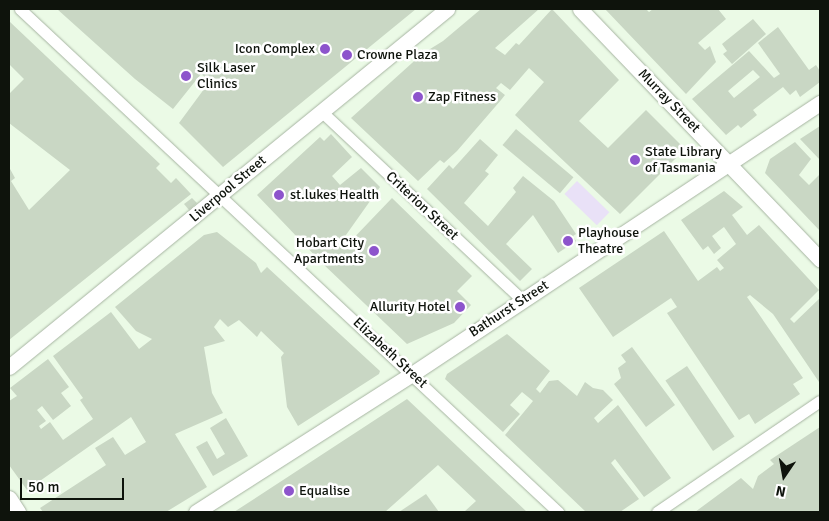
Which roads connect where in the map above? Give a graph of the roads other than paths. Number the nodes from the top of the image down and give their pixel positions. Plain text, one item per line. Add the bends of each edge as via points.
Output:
1 (20, 9) edge
2 (447, 9) edge
3 (580, 9) edge
4 (820, 103) edge
5 (322, 112) junction
6 (729, 163) junction
7 (220, 194) junction
8 (820, 259) edge
9 (522, 300) junction
10 (9, 367) edge
11 (412, 374) junction
12 (820, 401) edge
13 (9, 498) edge
14 (18, 512) edge
15 (196, 512) edge
16 (558, 512) edge
17 (656, 512) edge

1 - 7 street, Elizabeth Street
2 - 5 main road, Liverpool Street
3 - 6 main road, Murray Street
4 - 6 main road, Bathurst Street
5 - 7 main road, Liverpool Street
5 - 9 street, Criterion Street
6 - 8 main road, Murray Street
6 - 9 main road, Bathurst Street
7 - 10 main road, Liverpool Street
7 - 11 street, Elizabeth Street
9 - 11 main road, Bathurst Street
11 - 15 main road, Bathurst Street
11 - 16 street, Elizabeth Street
12 - 17 street
13 - 14 main road

